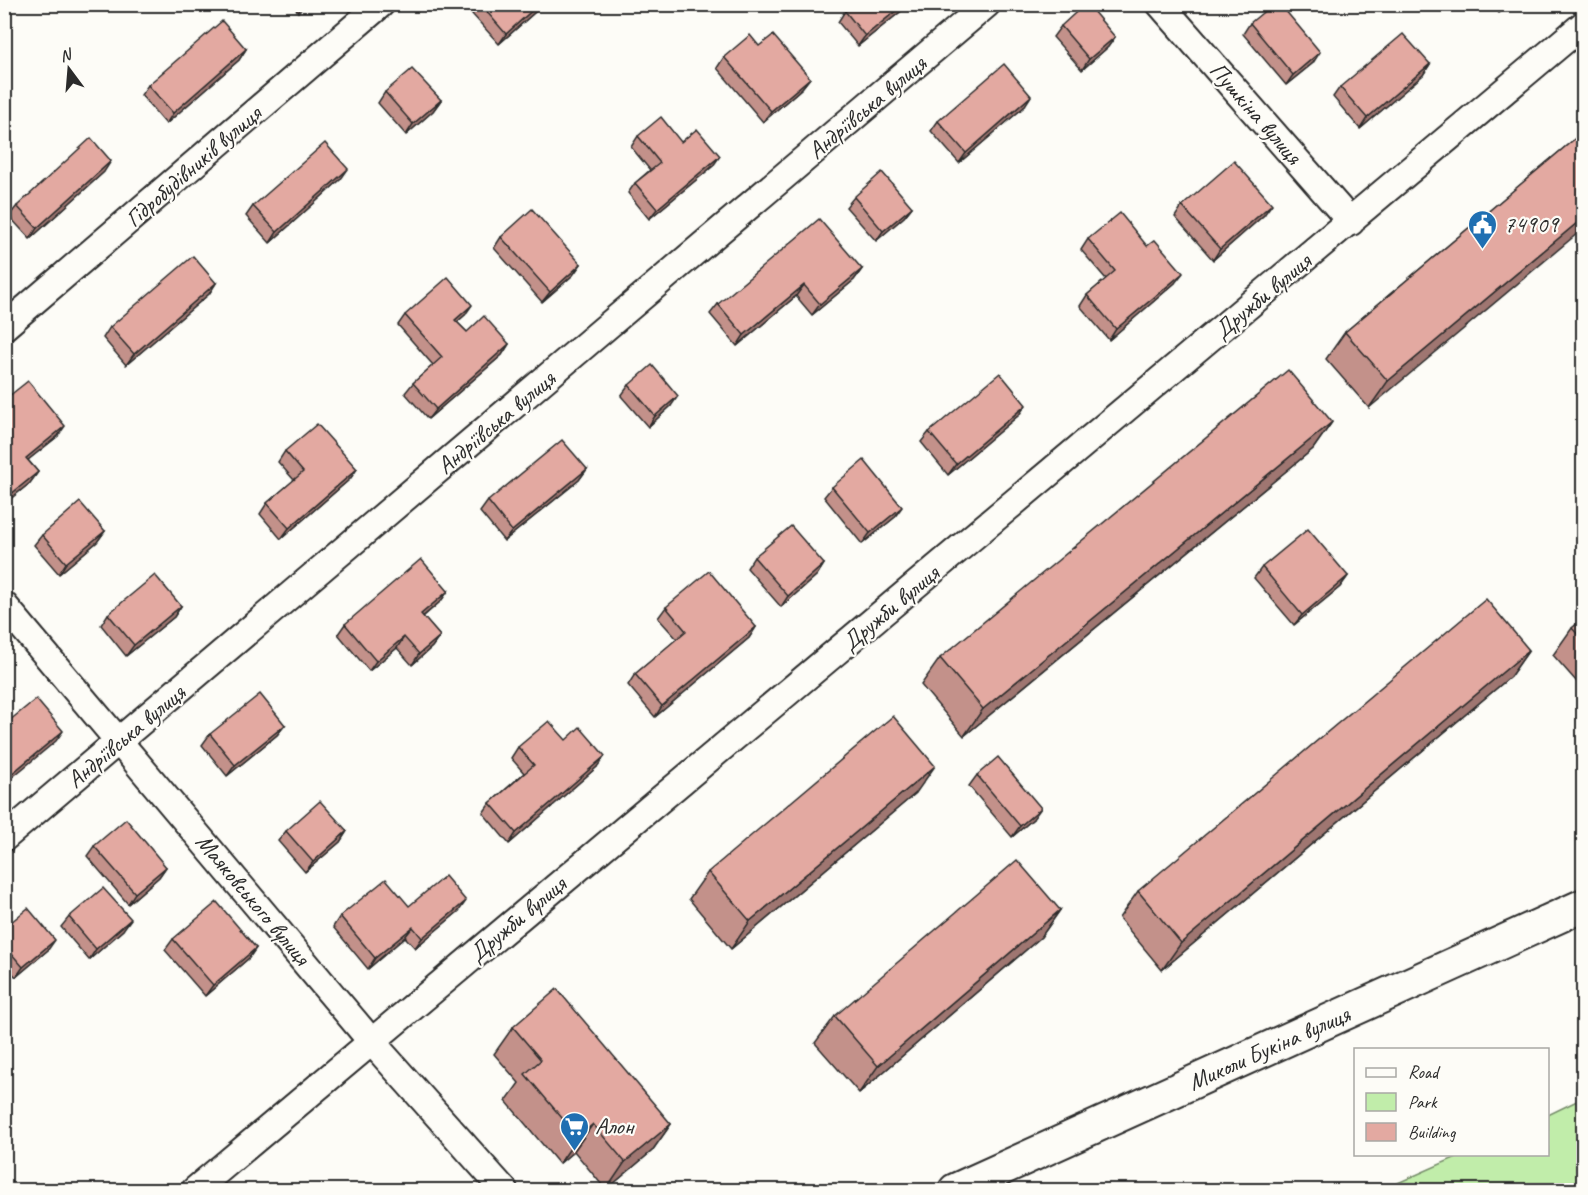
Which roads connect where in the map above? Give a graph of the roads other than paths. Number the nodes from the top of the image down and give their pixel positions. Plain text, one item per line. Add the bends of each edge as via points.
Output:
1 (381, 4) edge
2 (987, 4) edge
3 (1160, 4) edge
4 (1584, 24) edge
5 (1351, 222) junction
6 (4, 327) edge
7 (4, 605) edge
8 (120, 741) junction
9 (4, 838) edge
10 (1584, 905) edge
11 (371, 1041) junction
12 (195, 1191) edge
13 (504, 1191) edge
14 (954, 1191) edge

1 - 6 street, Гідробудівників вулиця
2 - 8 street, Андріївська вулиця
3 - 5 street, Пушкіна вулиця
4 - 5 street, Дружби вулиця
5 - 11 street, Дружби вулиця
7 - 8 street, Маяковського вулиця
8 - 9 street, Андріївська вулиця
8 - 11 street, Маяковського вулиця
10 - 14 street, Миколи Букіна вулиця
11 - 12 street, Дружби вулиця
11 - 13 street, Маяковського вулиця

